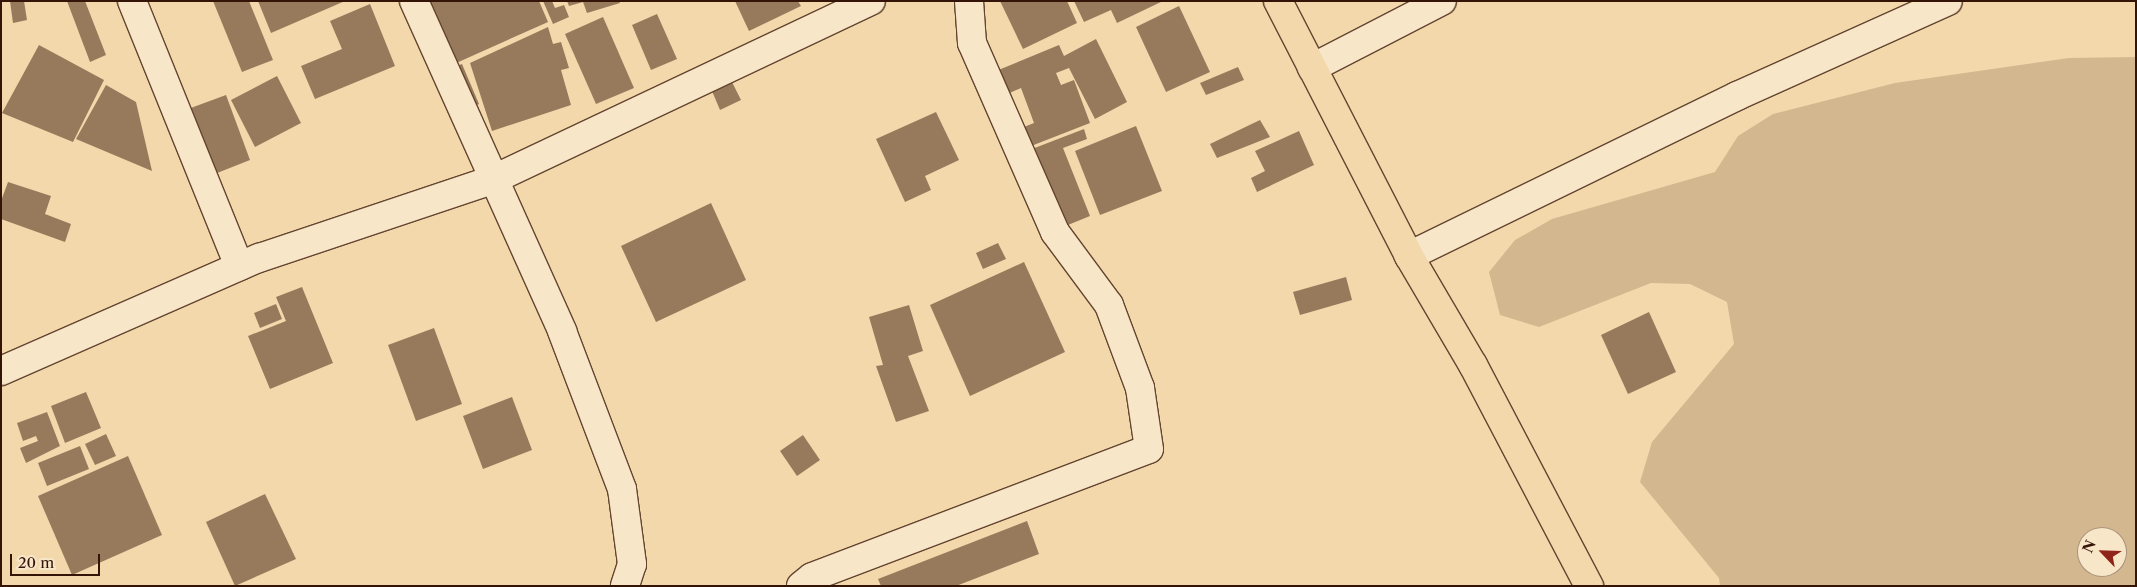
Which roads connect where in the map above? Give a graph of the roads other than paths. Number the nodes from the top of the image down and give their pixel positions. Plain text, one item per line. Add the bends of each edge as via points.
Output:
1 (132, 1) edge
2 (414, 1) edge
3 (871, 1) edge
4 (969, 1) edge
5 (1278, 1) edge
6 (1442, 1) edge
7 (1948, 1) edge
8 (1312, 68) junction
9 (492, 180) junction
10 (1409, 256) junction
11 (239, 266) junction
12 (1, 371) edge
13 (625, 586) edge
14 (801, 586) edge
15 (1590, 586) edge

1 - 11 street
2 - 9 street
3 - 9 street
4 - 14 street via 972,43 1055,232 1108,305 1140,388 1149,449 812,577
5 - 8 main road
6 - 8 street
7 - 10 street via 1736,96
8 - 10 main road
9 - 11 street
9 - 13 street via 562,332 622,489 632,564
10 - 15 main road via 1472,365
11 - 12 street

